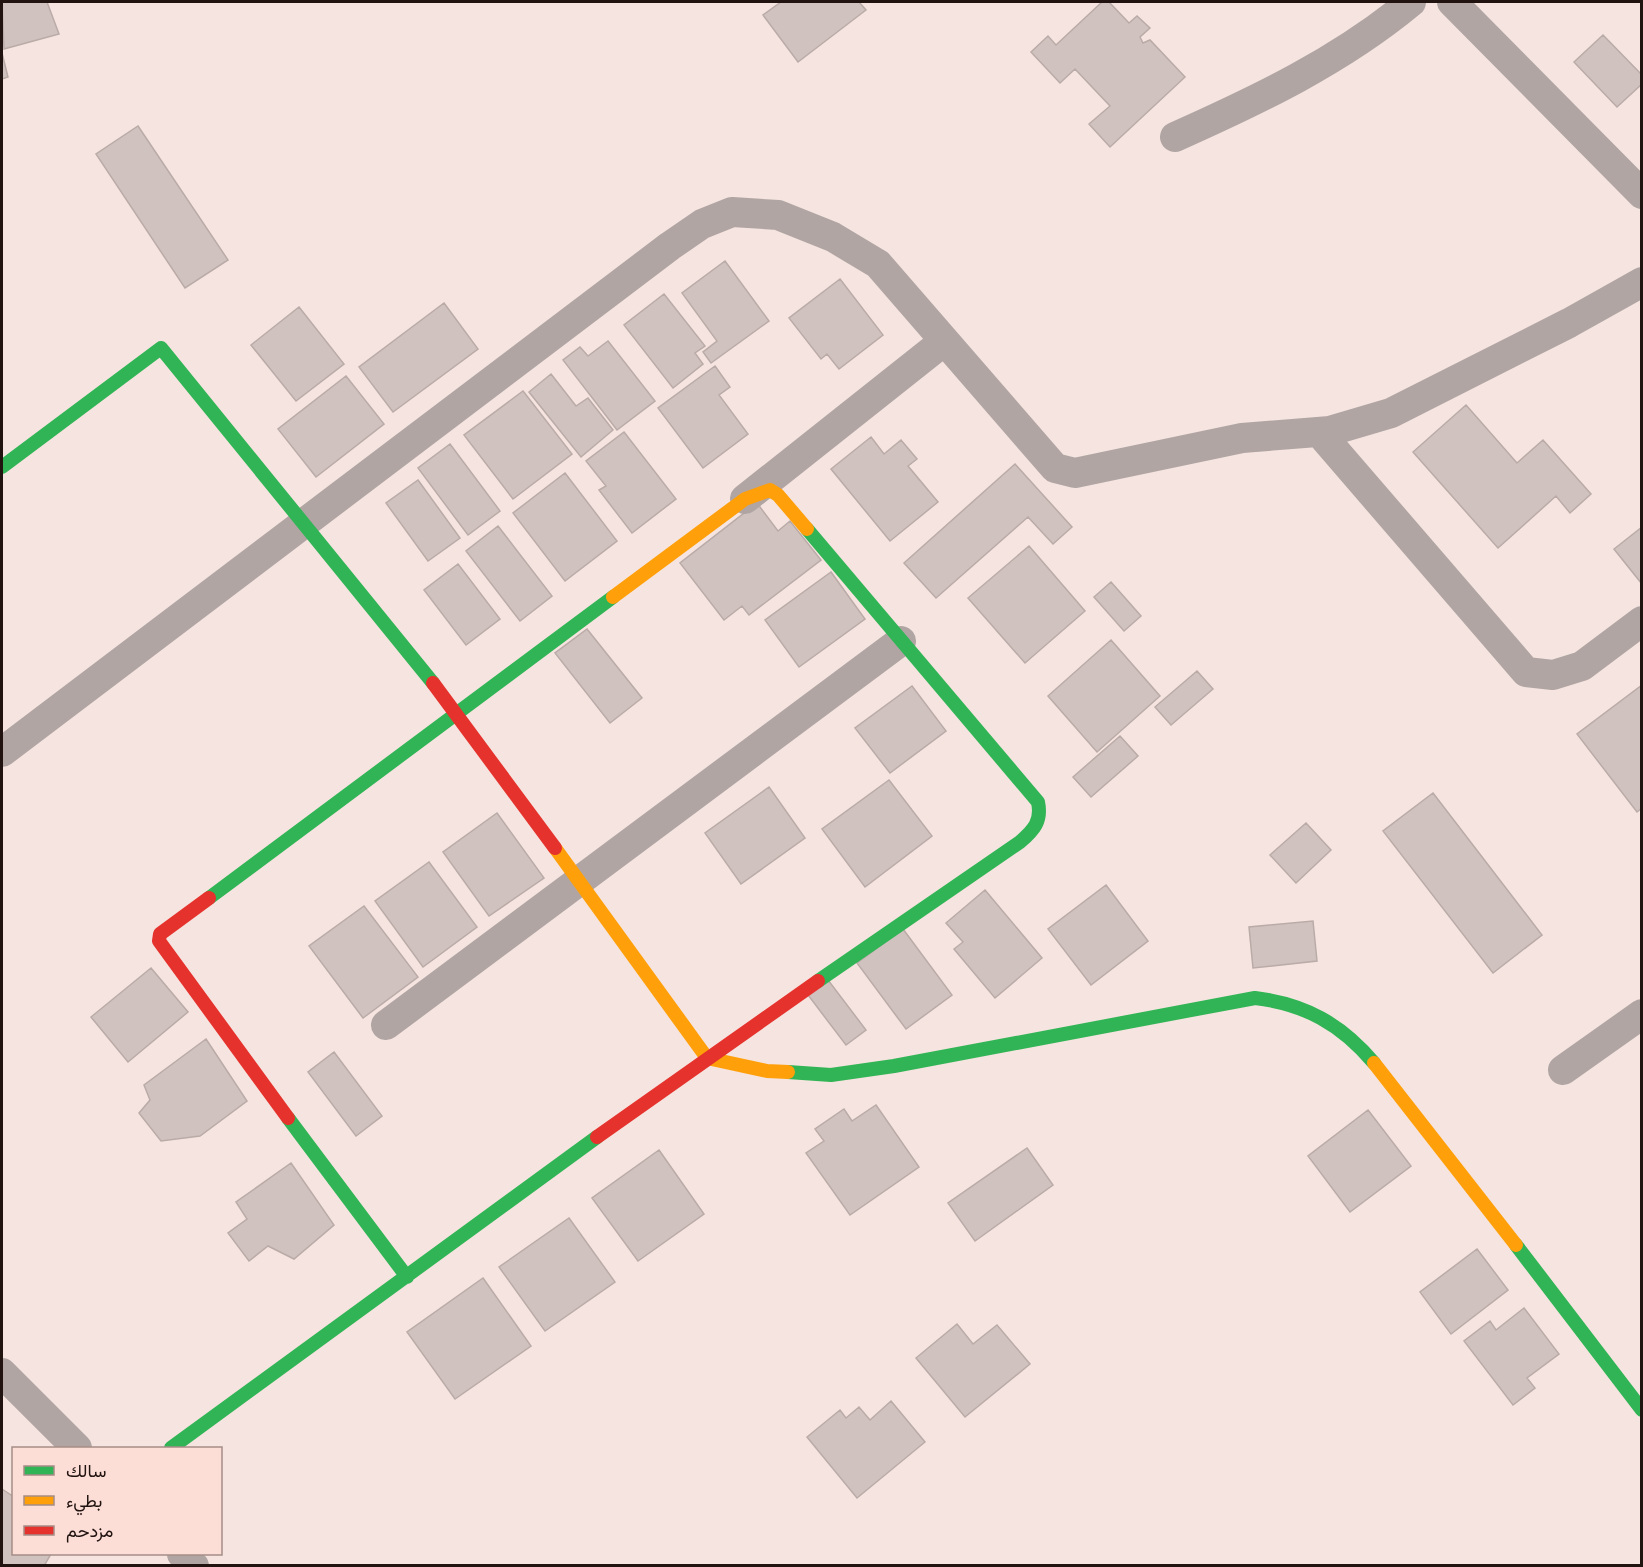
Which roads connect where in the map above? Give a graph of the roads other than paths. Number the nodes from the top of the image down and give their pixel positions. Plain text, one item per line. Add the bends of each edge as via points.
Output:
1 (1411, 2) edge
2 (1452, 2) edge
3 (1175, 137) dead end
4 (1641, 194) edge
5 (1641, 282) edge
6 (943, 342) junction
7 (1319, 432) junction
8 (2, 467) edge
9 (745, 499) junction
10 (302, 522) junction
11 (1641, 621) edge
12 (901, 641) junction
13 (457, 712) junction
14 (2, 752) edge
15 (580, 883) junction
16 (1641, 1014) edge
17 (386, 1025) dead end
18 (707, 1058) junction
19 (1563, 1070) dead end
20 (407, 1277) junction
21 (2, 1373) edge
22 (1641, 1410) edge
23 (75, 1447) edge
24 (174, 1447) edge
25 (183, 1555) edge
26 (194, 1566) edge

1 - 3 street via 1315,69 1258,101
2 - 4 street
5 - 7 street via 1391,413
6 - 7 street via 1055,468 1075,473 1242,438
6 - 9 street
6 - 10 street via 878,264 833,237 778,215 732,212 702,224 670,246
7 - 11 street via 1527,672 1553,675 1582,666
8 - 10 street via 161,348
9 - 12 street via 770,490 778,495
9 - 13 street
10 - 13 street
10 - 14 street
12 - 15 street
12 - 18 street via 1038,802 1040,822 1020,842
13 - 15 street
13 - 20 street via 160,934 159,941
15 - 17 street
15 - 18 street
16 - 19 street
18 - 20 street
18 - 22 street via 767,1071 831,1075 1255,998 1286,1000 1311,1010 1346,1034 1458,1170
20 - 24 street
21 - 23 street
25 - 26 street

